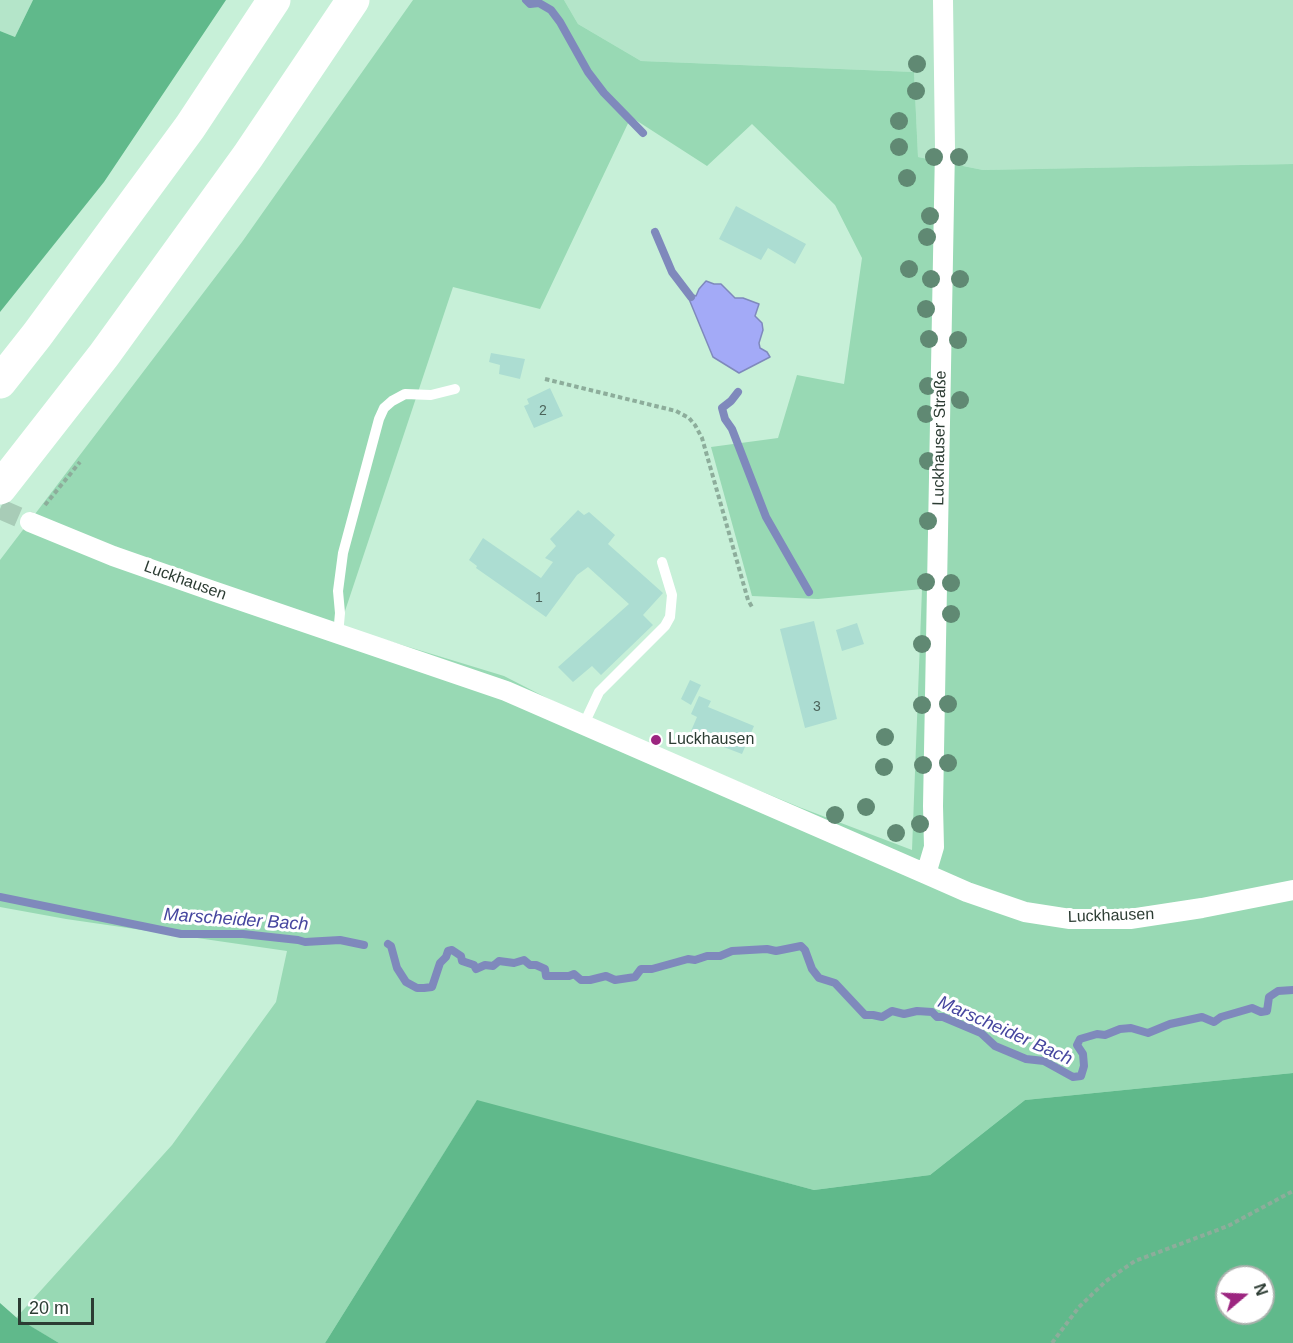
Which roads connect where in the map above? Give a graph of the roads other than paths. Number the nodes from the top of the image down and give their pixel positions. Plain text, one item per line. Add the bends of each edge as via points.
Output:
1 (274, 0) edge
2 (353, 0) edge
3 (943, 0) edge
4 (0, 382) edge
5 (455, 389) dead end
6 (0, 488) edge
7 (34, 517) tunnel mouth
8 (662, 562) dead end
9 (338, 635) junction
10 (583, 726) junction
11 (926, 874) junction
12 (1293, 890) edge

1 - 4 highway via 190,127
2 - 6 highway via 241,166 104,355
3 - 11 street, Luckhauser Straße via 945,148 934,847
5 - 9 lane via 431,395 405,394 384,408 343,553
7 - 9 street, Luckhausen via 113,556
8 - 10 lane via 672,595 670,617 599,692
9 - 10 street, Luckhausen via 506,692
10 - 11 street, Luckhausen
11 - 12 street, Luckhausen via 1025,912 1070,919 1130,919

